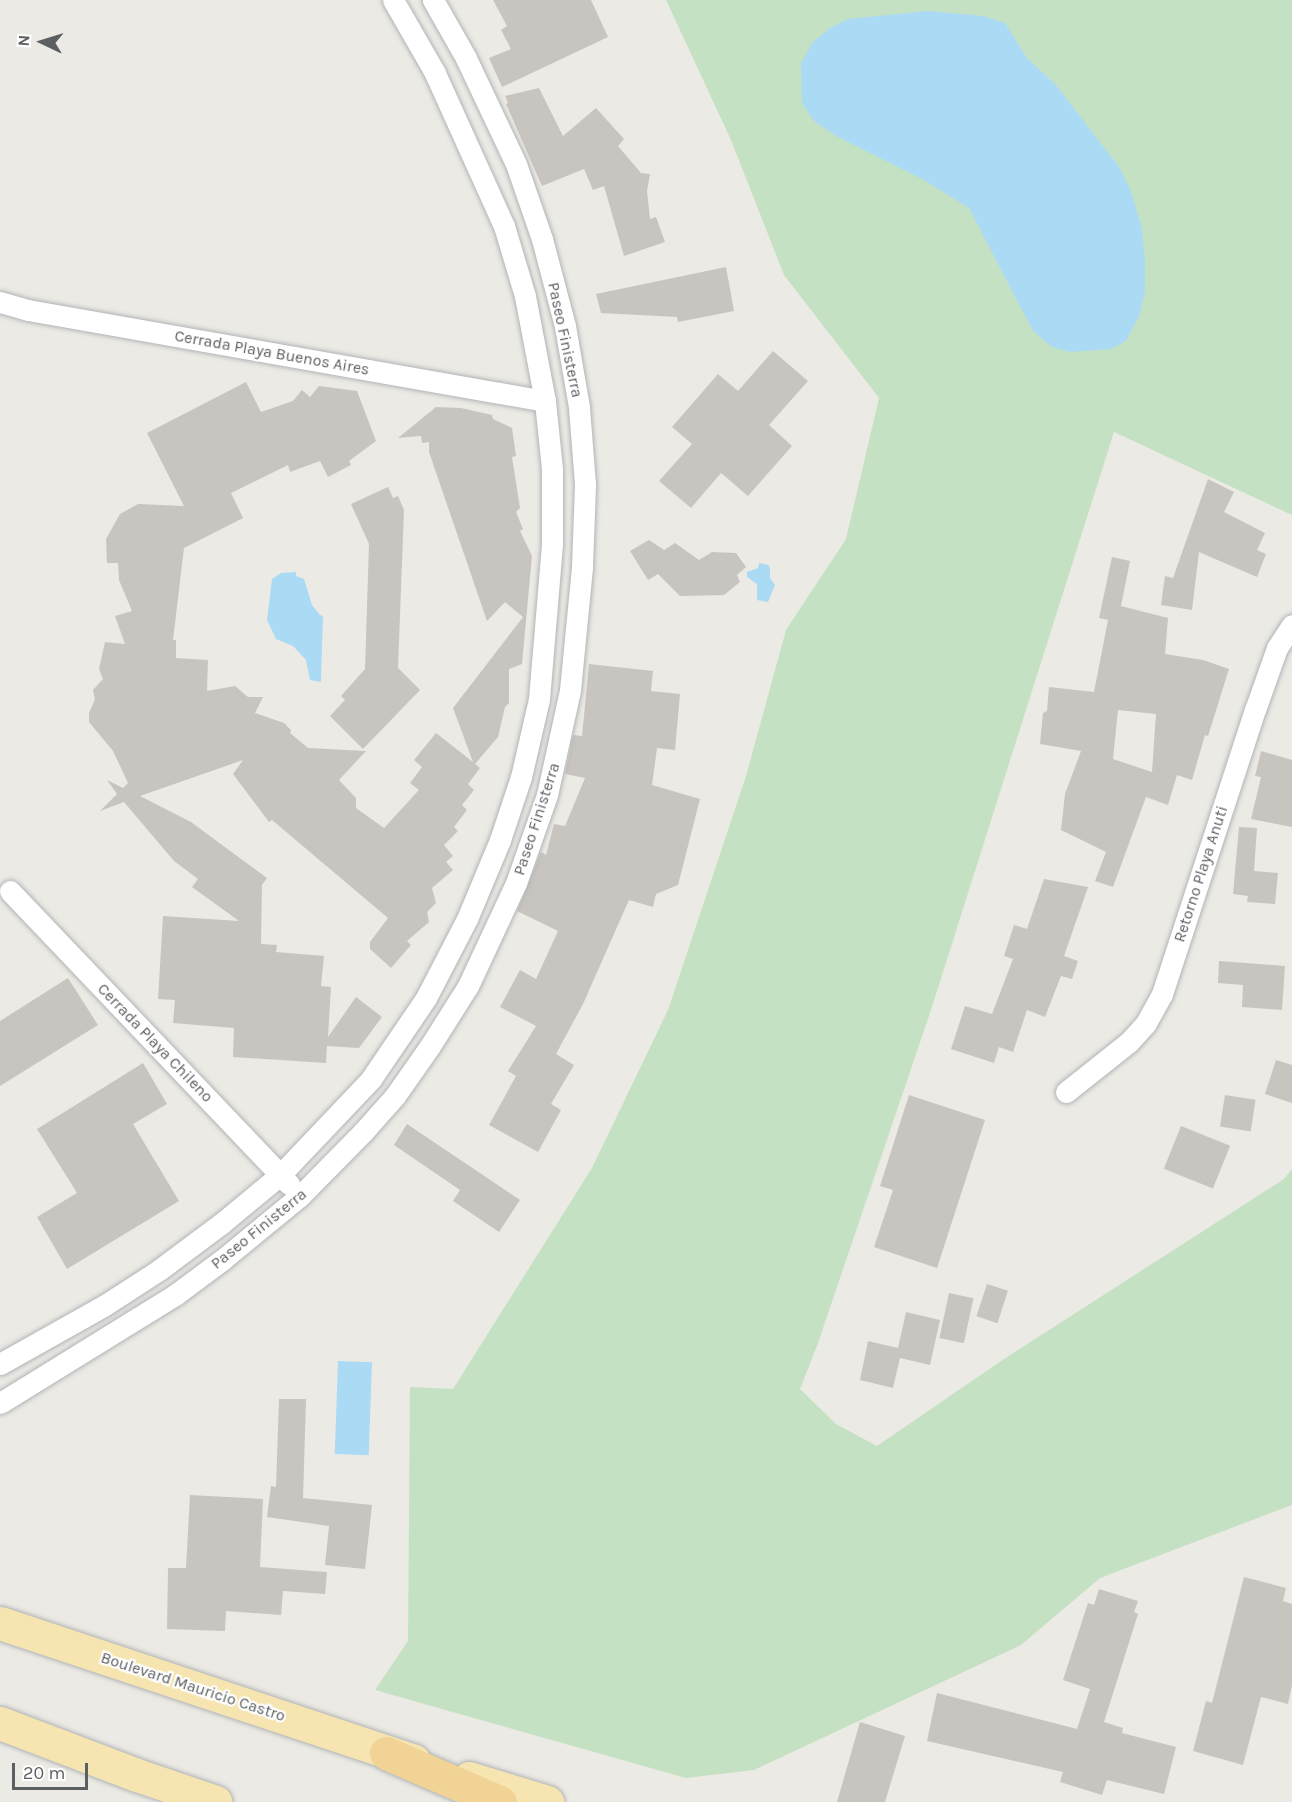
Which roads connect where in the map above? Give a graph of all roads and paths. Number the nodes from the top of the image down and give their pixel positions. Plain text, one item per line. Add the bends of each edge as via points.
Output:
1 (393, 0) edge
2 (433, 0) edge
3 (0, 302) edge
4 (545, 401) junction
5 (1292, 625) edge
6 (10, 891) dead end
7 (370, 1078) junction
8 (1066, 1092) dead end
9 (395, 1096) junction
10 (281, 1174) junction
11 (300, 1196) junction
12 (0, 1364) edge
13 (0, 1403) edge
14 (0, 1623) edge
15 (0, 1723) edge
16 (386, 1752) junction
17 (216, 1802) edge
18 (500, 1802) edge
19 (547, 1802) edge

1 - 4 street, Paseo Finisterra via 435,73 504,226 525,296
2 - 9 street, Paseo Finisterra via 466,58 516,164 545,250 565,326 579,407 585,484 583,544 570,690 552,774 533,837 468,986
3 - 4 street, Cerrada Playa Buenos Aires via 38,312
4 - 7 street, Paseo Finisterra via 552,490 548,614 539,699 521,777 467,919 426,998
5 - 8 street, Retorno Playa Anuti via 1277,648 1259,699 1162,994 1146,1023 1129,1042
6 - 10 street, Cerrada Playa Chileno
7 - 9 street
7 - 10 street, Paseo Finisterra
9 - 11 street, Paseo Finisterra
10 - 11 street, Cerrada Playa Chileno
10 - 12 street, Paseo Finisterra via 159,1270
11 - 13 street, Paseo Finisterra via 175,1295
14 - 16 main road, Boulevard Mauricio Castro
15 - 17 main road
16 - 18 highway, Boulevard Mauricio Castro
16 - 19 main road, Boulevard Mauricio Castro

